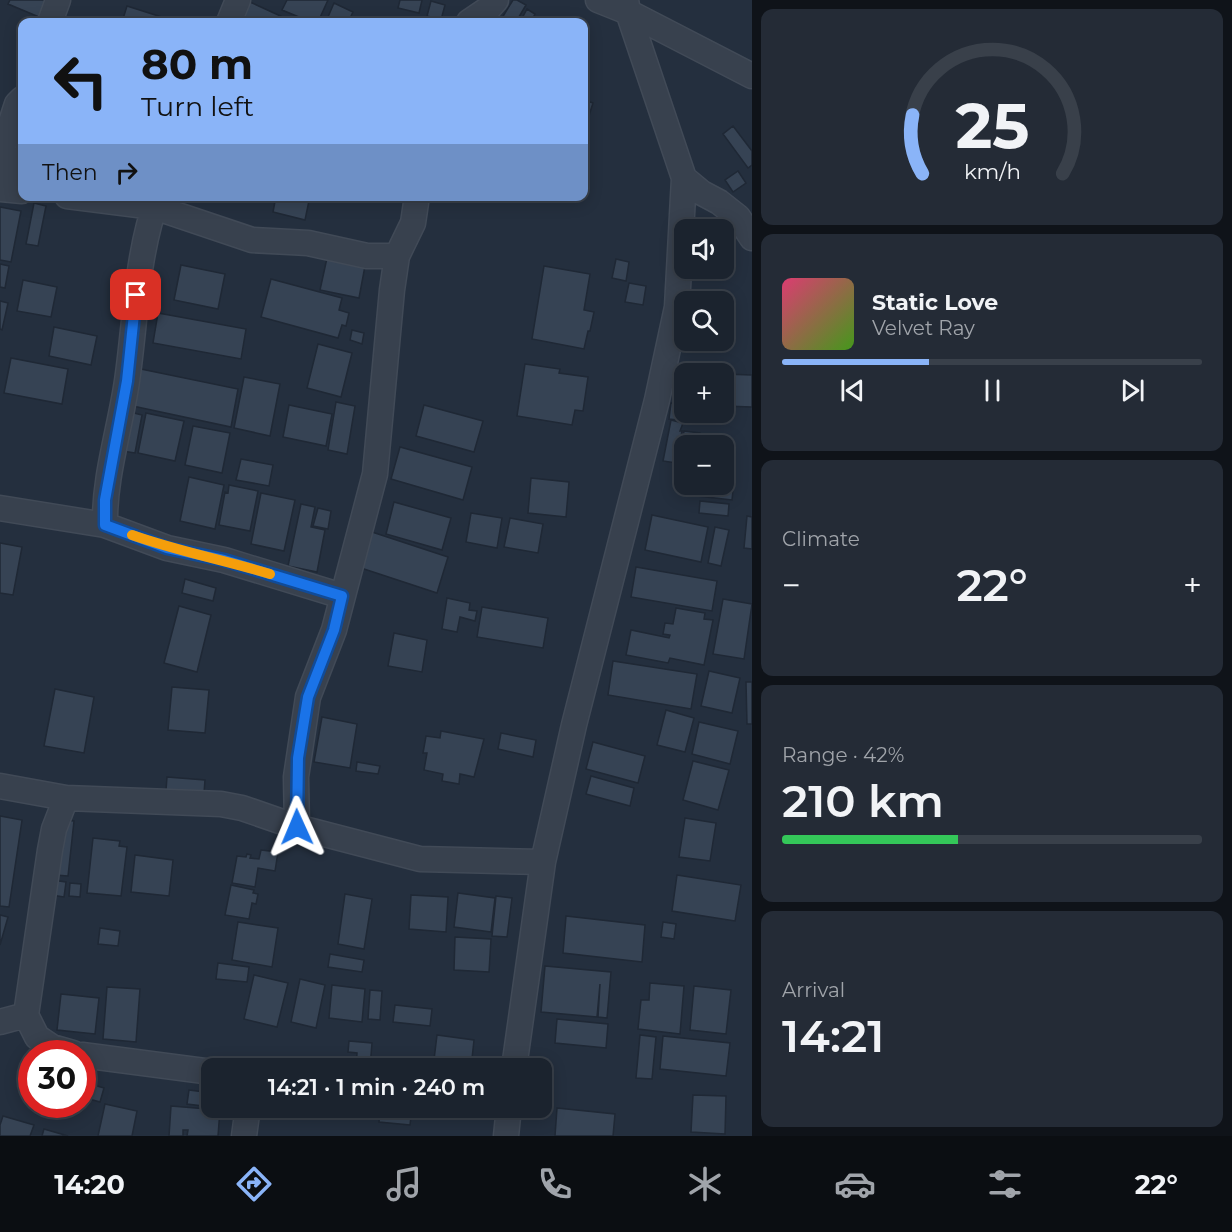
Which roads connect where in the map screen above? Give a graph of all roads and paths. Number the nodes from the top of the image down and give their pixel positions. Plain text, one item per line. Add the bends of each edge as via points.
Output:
1 (58, 0) edge
2 (238, 0) edge
3 (496, 0) edge
4 (598, 0) edge
5 (627, 6) edge
6 (51, 18) edge
7 (231, 18) edge
8 (475, 18) edge
9 (752, 76) edge
10 (18, 103) edge
11 (684, 178) junction
12 (0, 180) edge
13 (0, 189) edge
14 (18, 191) edge
15 (416, 201) edge
16 (156, 202) edge
17 (752, 238) edge
18 (397, 256) junction
19 (0, 508) edge
20 (105, 525) junction
21 (342, 596) junction
22 (0, 786) edge
23 (66, 798) junction
24 (297, 827) junction
25 (543, 862) junction
26 (26, 1015) junction
27 (0, 1023) edge
28 (42, 1040) edge
29 (96, 1057) edge
30 (515, 1058) edge
31 (201, 1071) edge
32 (246, 1118) edge
33 (507, 1118) edge
34 (244, 1136) edge
35 (506, 1136) edge

1 - 6 street
2 - 7 street
3 - 8 street
4 - 5 street
5 - 9 street
5 - 11 street
10 - 12 street via 3,147 9,167
11 - 17 street via 738,217
11 - 25 street via 677,307
13 - 14 street
15 - 18 street via 413,223
16 - 18 street via 252,240 308,243 367,256
16 - 20 street via 141,261 127,381 105,500
18 - 21 street via 375,474
19 - 20 street
20 - 21 street via 167,548 224,560
21 - 24 street via 334,630 308,697 298,758
22 - 23 street
23 - 24 street via 221,804
23 - 26 street via 50,850
24 - 25 street via 420,859
25 - 30 street
26 - 27 street
26 - 28 street
29 - 31 street
32 - 34 street
33 - 35 street

